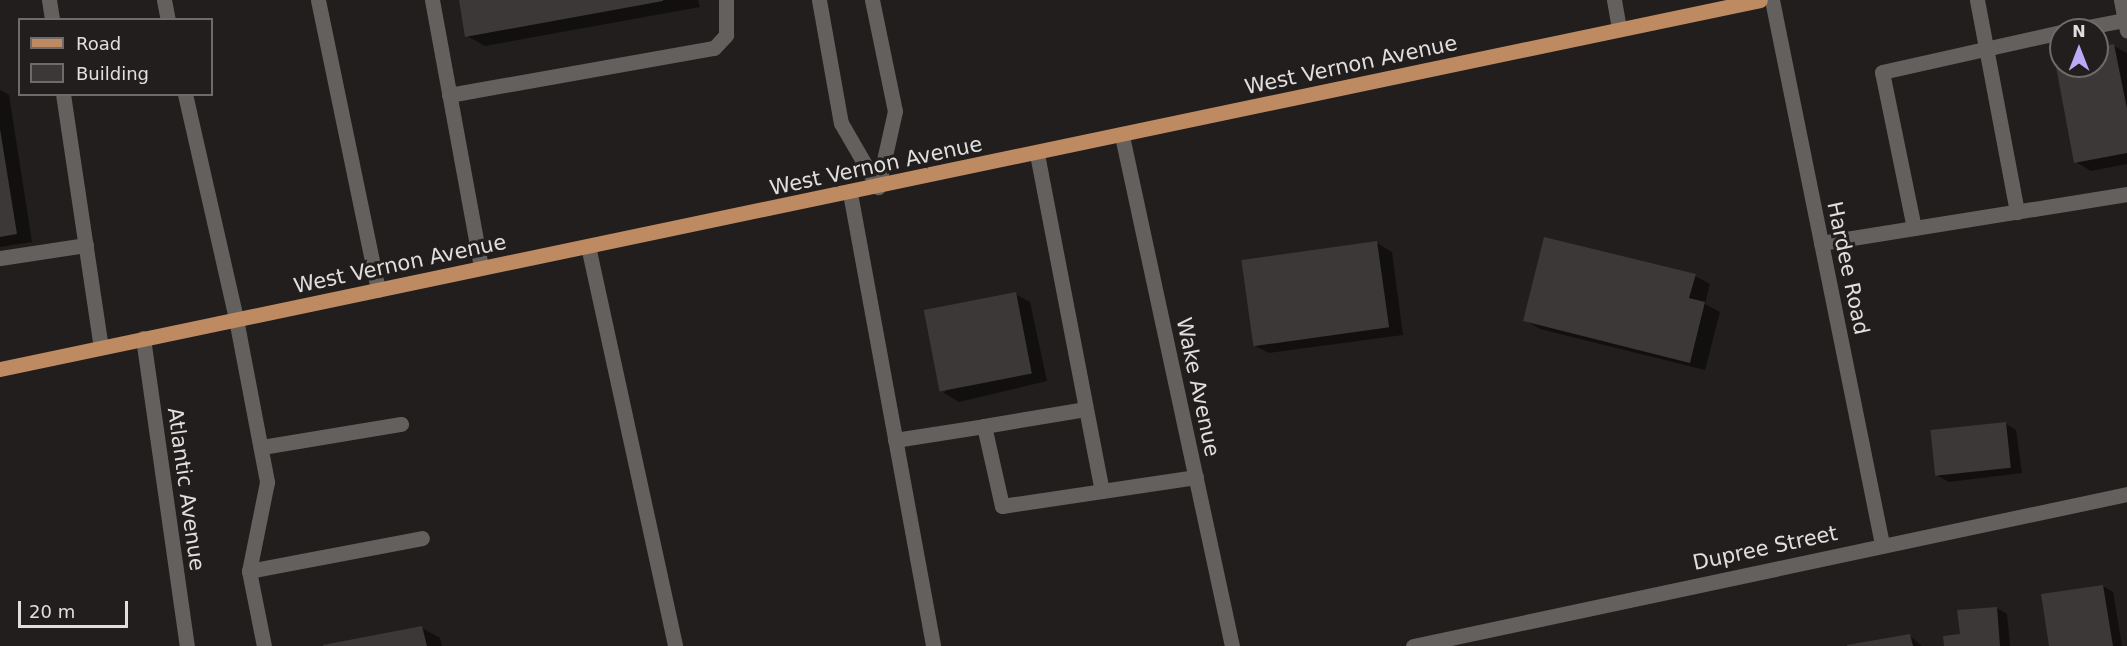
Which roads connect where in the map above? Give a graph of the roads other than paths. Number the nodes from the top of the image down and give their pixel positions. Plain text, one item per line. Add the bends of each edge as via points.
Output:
1 (49, 0) edge
2 (164, 0) edge
3 (318, 0) edge
4 (432, 0) edge
5 (726, 0) edge
6 (819, 0) edge
7 (872, 0) edge
8 (1614, 0) edge
9 (1760, 0) edge
10 (1772, 0) edge
11 (1977, 0) edge
12 (2121, 0) edge
13 (1724, 3) edge
14 (52, 18) edge
15 (168, 18) edge
16 (2126, 25) edge
17 (2109, 27) edge
18 (1619, 29) junction
19 (2049, 34) edge
20 (1986, 47) junction
21 (449, 95) junction
22 (63, 96) edge
23 (185, 96) edge
24 (1122, 136) junction
25 (1037, 154) junction
26 (878, 187) junction
27 (850, 193) junction
28 (2127, 194) edge
29 (2017, 212) junction
30 (1914, 228) junction
31 (1821, 243) junction
32 (86, 244) junction
33 (588, 246) junction
34 (0, 258) edge
35 (481, 268) junction
36 (378, 290) junction
37 (236, 319) junction
38 (143, 338) junction
39 (101, 347) junction
40 (0, 369) edge
41 (1086, 409) junction
42 (401, 424) dead end
43 (984, 426) junction
44 (895, 440) junction
45 (262, 447) junction
46 (1196, 477) junction
47 (1102, 491) junction
48 (2127, 494) edge
49 (422, 538) dead end
50 (1882, 544) junction
51 (249, 571) junction
52 (187, 646) edge
53 (264, 646) edge
54 (675, 646) edge
55 (933, 646) edge
56 (1232, 646) edge
57 (1413, 646) edge

1 - 14 street
2 - 15 street
3 - 36 street
4 - 21 street
5 - 21 street via 726,35 714,48
6 - 26 street via 841,123
7 - 26 street via 895,111
8 - 18 street
9 - 13 main road, West Vernon Avenue
10 - 31 street, Hardee Road
11 - 20 street
12 - 16 street
13 - 18 main road, West Vernon Avenue
16 - 17 street
18 - 24 main road, West Vernon Avenue
19 - 20 street
20 - 29 street
20 - 30 street via 1882,72
21 - 35 street
22 - 32 street
23 - 37 street
24 - 25 main road, West Vernon Avenue
24 - 46 street, Wake Avenue
25 - 26 main road, West Vernon Avenue
25 - 41 street
26 - 27 main road, West Vernon Avenue
27 - 33 main road, West Vernon Avenue
27 - 44 street
28 - 29 street
29 - 30 street
30 - 31 street
31 - 50 street, Hardee Road
32 - 34 street
32 - 39 street
33 - 35 main road, West Vernon Avenue
33 - 54 street
35 - 36 main road, West Vernon Avenue
36 - 37 main road, West Vernon Avenue
37 - 38 main road, West Vernon Avenue
37 - 45 street
38 - 39 main road, West Vernon Avenue
38 - 52 street, Atlantic Avenue
39 - 40 main road, West Vernon Avenue
41 - 43 street
41 - 47 street
42 - 45 street
43 - 44 street
43 - 47 street via 1002,506
44 - 55 street
45 - 51 street via 267,482
46 - 47 street
46 - 56 street, Wake Avenue
48 - 50 street, Dupree Street
49 - 51 street
50 - 57 street, Dupree Street
51 - 53 street

